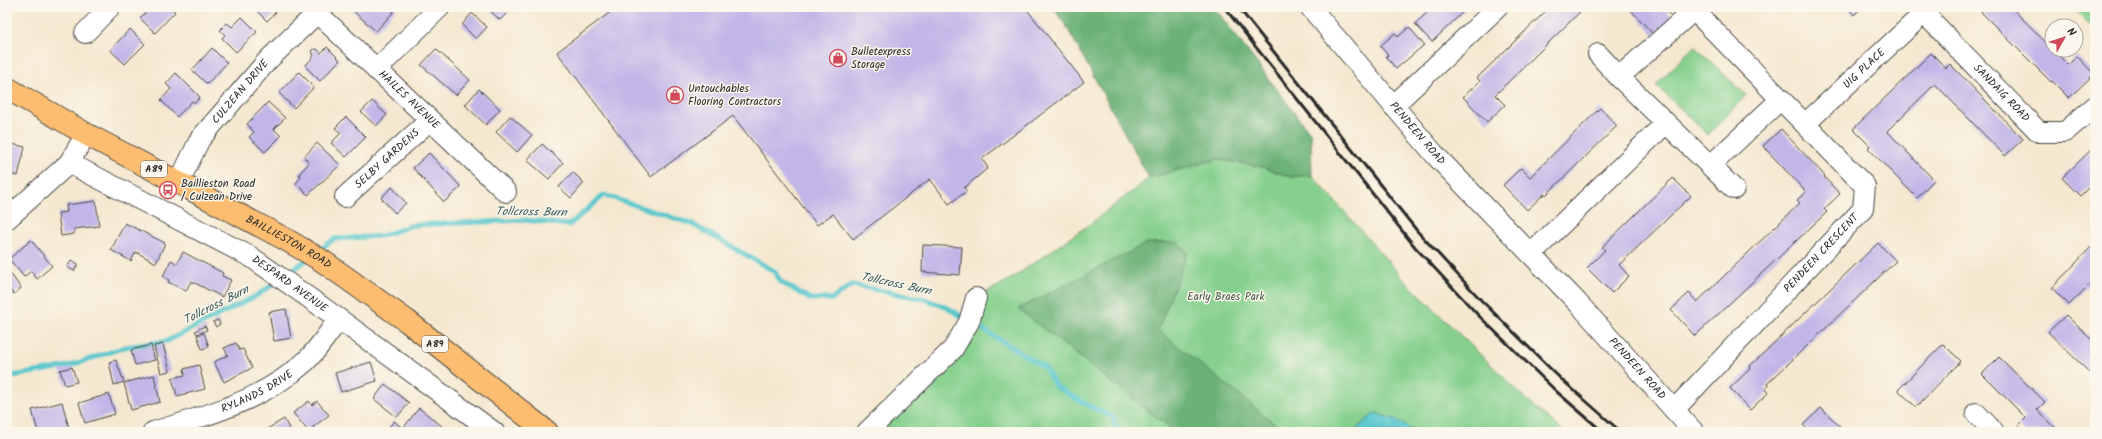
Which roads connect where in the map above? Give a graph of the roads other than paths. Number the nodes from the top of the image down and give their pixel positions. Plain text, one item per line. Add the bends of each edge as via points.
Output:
1 (110, 7) edge
2 (440, 7) edge
3 (1310, 7) edge
4 (1498, 7) edge
5 (1692, 8) edge
6 (314, 10) edge
7 (1921, 10) edge
8 (85, 33) dead end
9 (1598, 54) dead end
10 (376, 70) junction
11 (1619, 77) junction
12 (7, 88) edge
13 (1781, 99) junction
14 (1393, 106) junction
15 (2095, 106) edge
16 (430, 121) junction
17 (1666, 122) junction
18 (1805, 124) junction
19 (86, 134) junction
20 (69, 163) junction
21 (1711, 165) junction
22 (179, 182) junction
23 (1734, 189) dead end
24 (506, 192) dead end
25 (345, 197) dead end
26 (7, 219) edge
27 (1531, 254) junction
28 (976, 298) dead end
29 (339, 319) junction
30 (1674, 410) junction
31 (1976, 413) dead end
32 (209, 424) edge
33 (153, 432) edge
34 (494, 432) edge
35 (547, 432) edge
36 (867, 432) edge
37 (1694, 432) edge
38 (1994, 432) edge

1 - 8 street
2 - 10 street
3 - 14 street, PENDEEN ROAD
4 - 14 street
5 - 11 street
5 - 13 street, PENDEEN CRESCENT
6 - 10 street, HAILES AVENUE
6 - 22 street, CULZEAN DRIVE via 200,139
7 - 15 street, SANDAIG ROAD via 2039,132 2065,132
7 - 18 street, UIG PLACE
9 - 11 street
10 - 16 street, HAILES AVENUE
11 - 17 street
12 - 19 main road, BAILLIESTON ROAD / A89
13 - 18 street, PENDEEN CRESCENT
13 - 21 street
14 - 27 street, PENDEEN ROAD via 1436,156
16 - 24 street, HAILES AVENUE
16 - 25 street, SELBY GARDENS
17 - 21 street
17 - 27 street
18 - 30 street, PENDEEN CRESCENT via 1865,186 1863,209
19 - 20 street
19 - 22 main road, BAILLIESTON ROAD / A89
20 - 26 street
20 - 29 street, DESPARD AVENUE via 251,257
21 - 23 street
22 - 35 main road, BAILLIESTON ROAD / A89 via 321,260 407,321
27 - 30 street, PENDEEN ROAD
28 - 36 street via 969,322 954,349
29 - 32 street, RYLANDS DRIVE via 306,361 263,392
29 - 34 street, DESPARD AVENUE
30 - 37 street, PENDEEN ROAD
31 - 38 street
32 - 33 street, RYLANDS DRIVE

